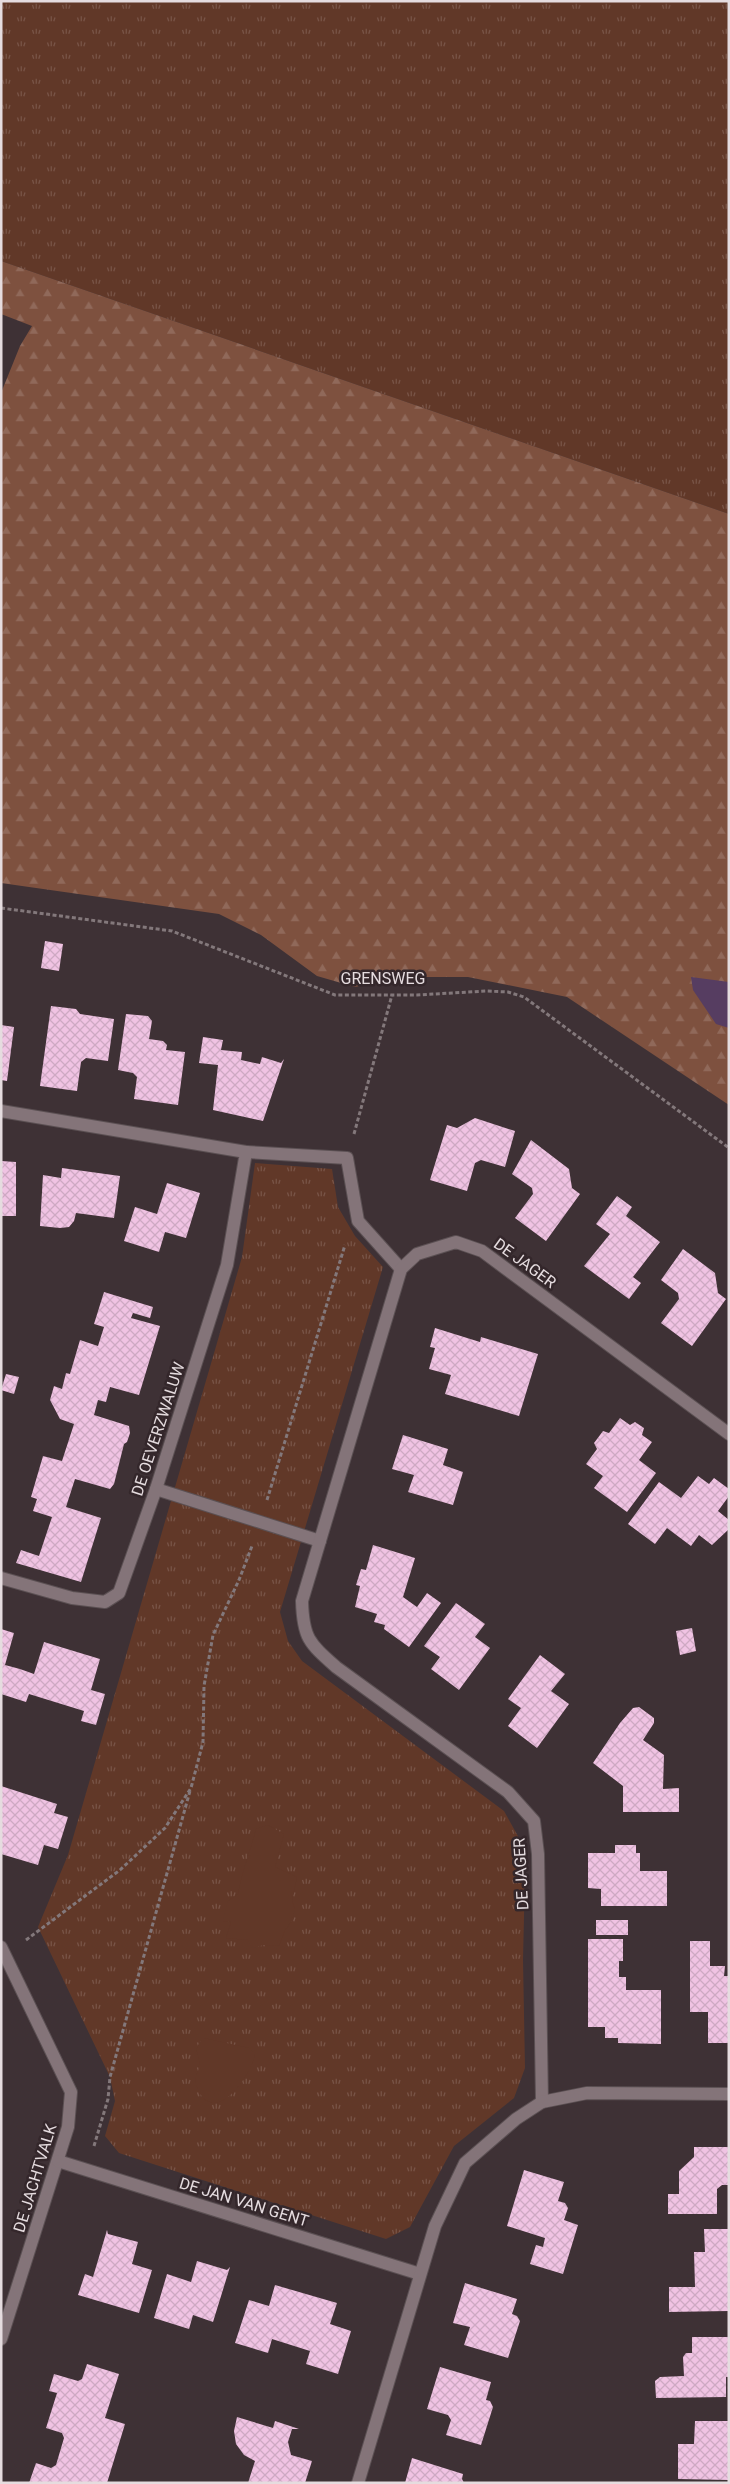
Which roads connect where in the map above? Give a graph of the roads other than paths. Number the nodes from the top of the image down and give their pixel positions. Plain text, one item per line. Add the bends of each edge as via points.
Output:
1 (1, 1111) edge
2 (246, 1152) junction
3 (401, 1269) junction
4 (729, 1434) edge
5 (156, 1489) junction
6 (320, 1541) junction
7 (1, 1578) edge
8 (3, 1949) edge
9 (729, 2094) edge
10 (542, 2102) junction
11 (58, 2161) junction
12 (420, 2274) junction
13 (1, 2339) edge
14 (358, 2483) edge

1 - 2 street
2 - 3 street via 347,1158 358,1220
2 - 5 street, DE OEVERZWALUW via 227,1265
3 - 4 street, DE JAGER via 417,1254 456,1242 482,1251
3 - 6 street, DE JAGER
5 - 6 street
5 - 7 street, DE OEVERZWALUW via 119,1593 105,1602 72,1598
6 - 10 street, DE JAGER via 302,1601 303,1627 313,1646 336,1667 508,1792 534,1821 538,1854
8 - 11 street, DE JACHTVALK via 71,2092 68,2128
9 - 10 street via 587,2093
10 - 12 street via 516,2119 465,2164 435,2226
11 - 12 street, DE JAN VAN GENT
11 - 13 street, DE JACHTVALK
12 - 14 street

